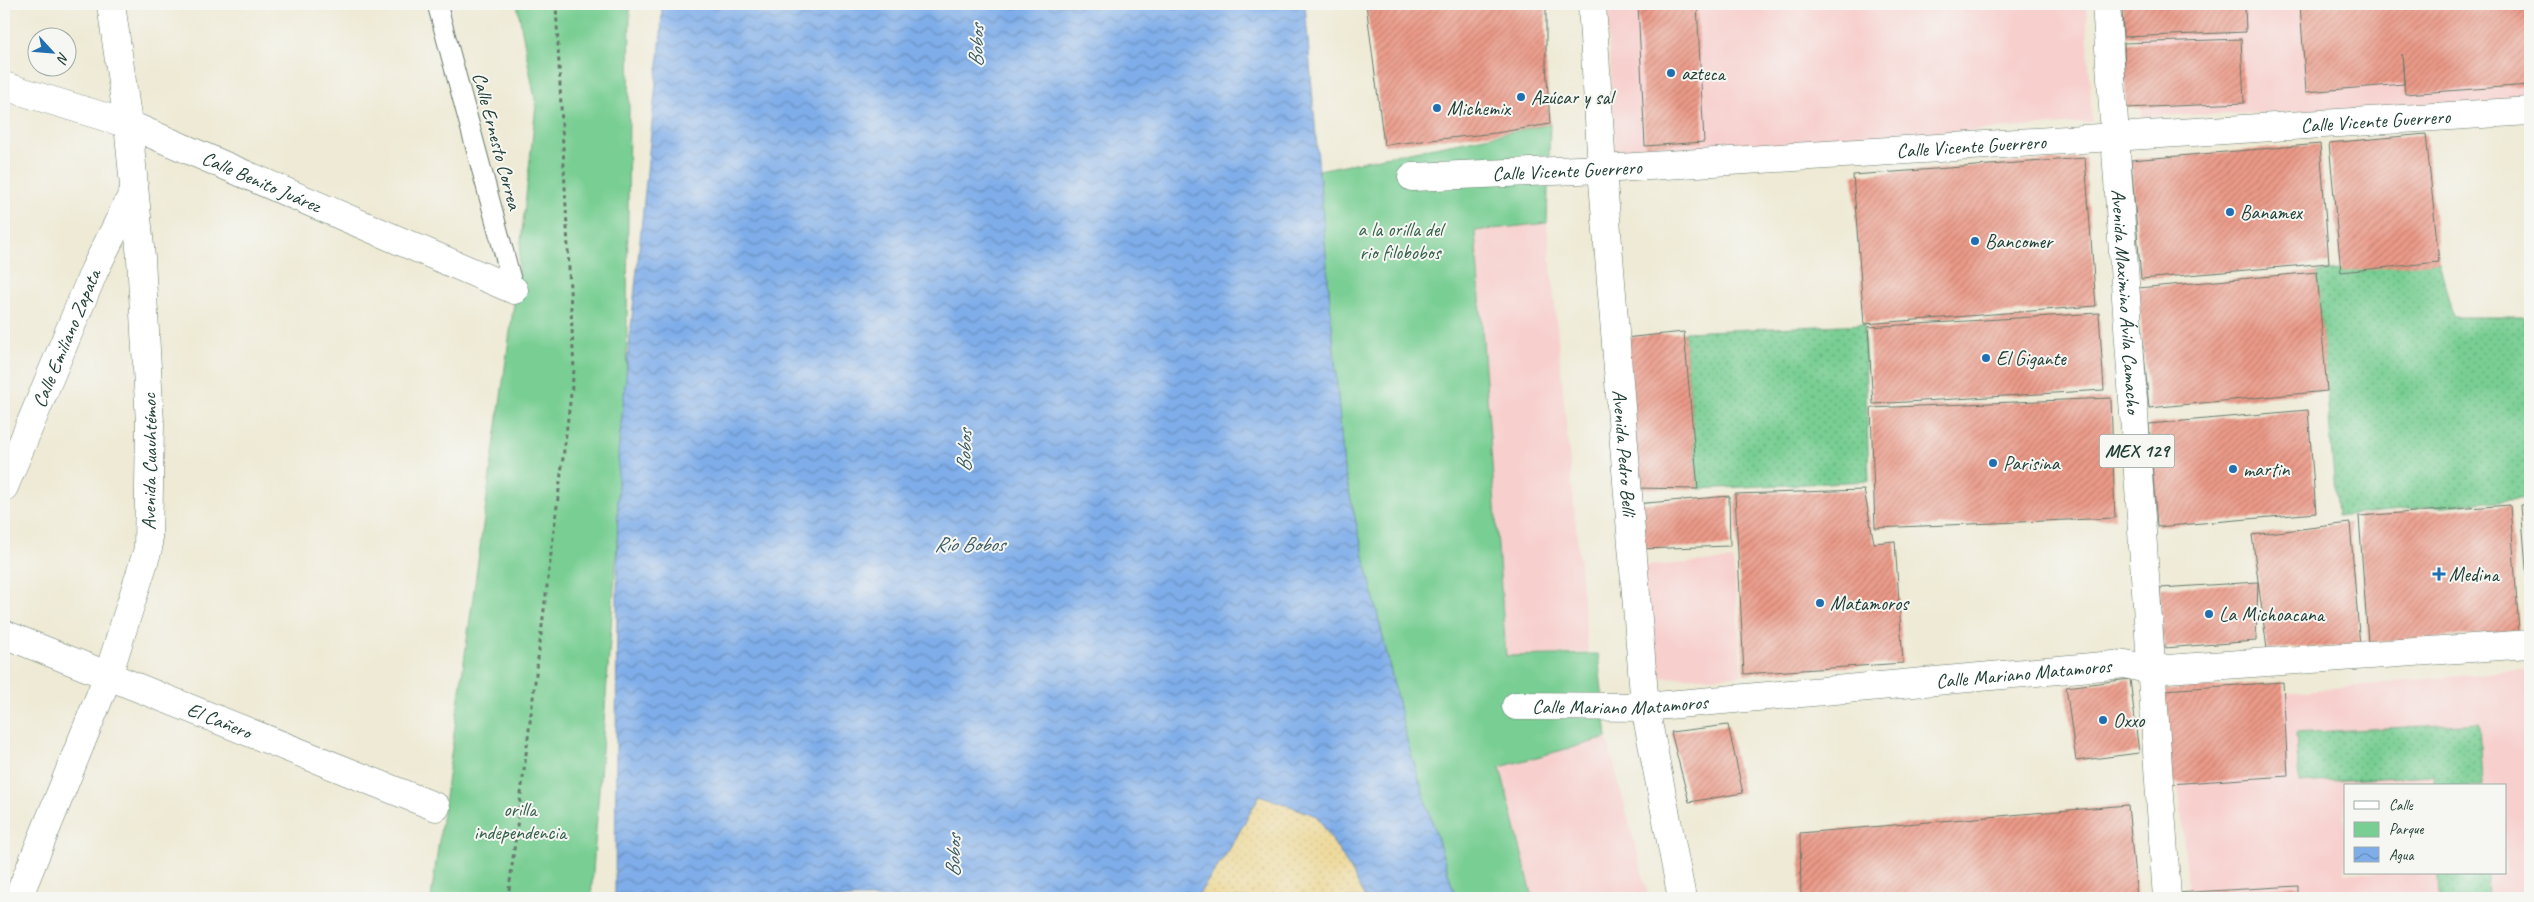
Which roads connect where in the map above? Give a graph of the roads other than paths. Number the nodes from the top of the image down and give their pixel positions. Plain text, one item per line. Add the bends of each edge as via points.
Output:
1 (110, 4) edge
2 (437, 4) edge
3 (1592, 4) edge
4 (2106, 4) edge
5 (4, 86) edge
6 (2530, 110) edge
7 (128, 124) junction
8 (2116, 138) junction
9 (1602, 169) junction
10 (1412, 177) dead end
11 (134, 191) junction
12 (514, 290) joint
13 (4, 488) edge
14 (4, 634) edge
15 (2530, 644) edge
16 (2152, 670) junction
17 (108, 676) junction
18 (1516, 706) dead end
19 (1645, 707) junction
20 (436, 807) dead end
21 (18, 898) edge
22 (1682, 898) edge
23 (2167, 898) edge

1 - 7 street, Avenida Cuauhtémoc
2 - 12 lane, Calle Ernesto Correa
3 - 9 street, Avenida Pedro Belli
4 - 8 street, Avenida Maximino Ávila Camacho / MEX 129
5 - 7 street, Calle Benito Juárez
6 - 8 street, Calle Vicente Guerrero
7 - 11 street, Avenida Cuauhtémoc
7 - 12 street, Calle Benito Juárez
8 - 9 street, Calle Vicente Guerrero
8 - 16 street, Avenida Maximino Ávila Camacho / MEX 129
9 - 10 street, Calle Vicente Guerrero
9 - 19 street, Avenida Pedro Belli
11 - 13 street, Calle Emiliano Zapata via 95,269
11 - 17 street, Avenida Cuauhtémoc via 150,422 148,549
14 - 17 street, El Cañero
15 - 16 street, Calle Mariano Matamoros
16 - 19 street, Calle Mariano Matamoros via 2125,664
16 - 23 street, Avenida Maximino Ávila Camacho / MEX 129
17 - 20 street, El Cañero
17 - 21 street, Avenida Cuauhtémoc
18 - 19 street, Calle Mariano Matamoros
19 - 22 street, Avenida Pedro Belli

